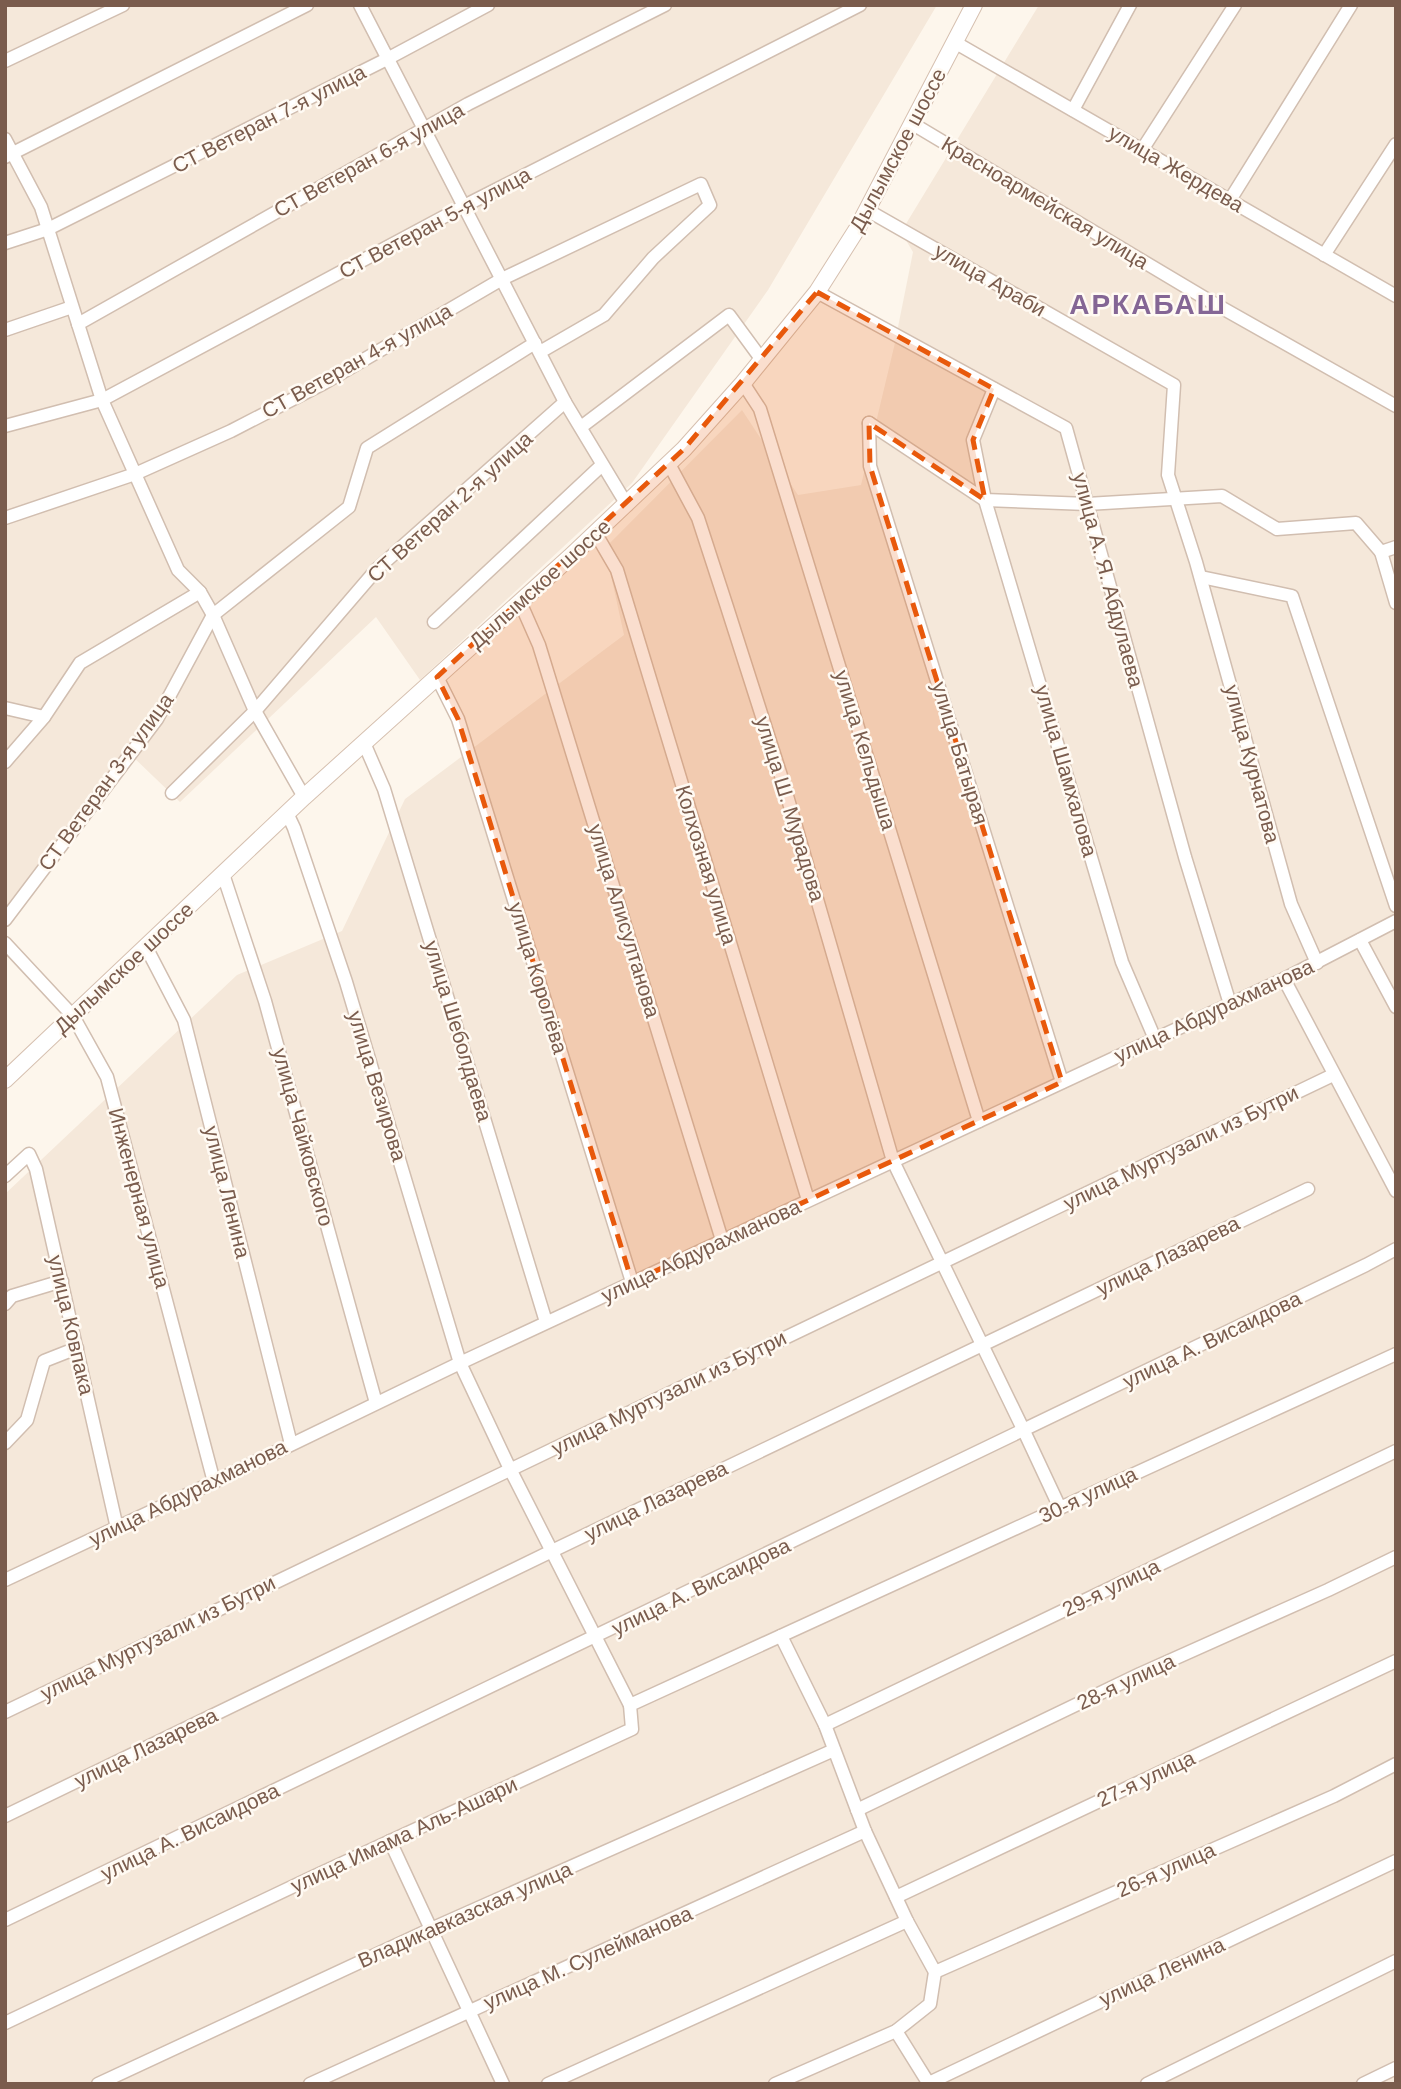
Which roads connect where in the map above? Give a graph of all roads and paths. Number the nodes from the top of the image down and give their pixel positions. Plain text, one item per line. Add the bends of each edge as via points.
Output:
1 (123, 5) edge
2 (307, 5) edge
3 (360, 5) edge
4 (488, 5) edge
5 (665, 5) edge
6 (860, 5) edge
7 (974, 5) edge
8 (1130, 5) edge
9 (1235, 5) edge
10 (1351, 5) edge
11 (956, 43) junction
12 (387, 59) junction
13 (5, 61) edge
14 (1073, 110) junction
15 (913, 124) junction
16 (424, 129) junction
17 (5, 139) edge
18 (1396, 144) edge
19 (1142, 150) junction
20 (10, 156) edge
21 (701, 184) joint
22 (1230, 200) junction
23 (464, 206) junction
24 (867, 210) junction
25 (48, 229) junction
26 (5, 243) edge
27 (1325, 255) junction
28 (502, 279) junction
29 (817, 292) junction
30 (1396, 296) edge
31 (72, 307) junction
32 (78, 324) junction
33 (5, 330) edge
34 (538, 348) junction
35 (762, 360) junction
36 (743, 383) junction
37 (994, 389) junction
38 (102, 400) junction
39 (565, 402) junction
40 (1396, 406) edge
41 (5, 426) edge
42 (581, 427) junction
43 (669, 464) junction
44 (602, 465) junction
45 (135, 474) junction
46 (1176, 499) junction
47 (985, 500) junction
48 (1087, 504) junction
49 (627, 505) junction
50 (5, 518) edge
51 (596, 534) junction
52 (1396, 547) edge
53 (1381, 552) junction
54 (1196, 562) joint
55 (1201, 577) junction
56 (200, 592) junction
57 (520, 602) junction
58 (1396, 603) edge
59 (214, 615) junction
60 (434, 622) dead end
61 (437, 677) junction
62 (5, 708) edge
63 (256, 711) junction
64 (44, 717) junction
65 (364, 743) junction
66 (5, 762) edge
67 (172, 793) dead end
68 (304, 797) junction
69 (287, 813) junction
70 (223, 874) junction
71 (1396, 906) edge
72 (5, 920) edge
73 (1396, 921) edge
74 (1360, 940) junction
75 (5, 943) edge
76 (146, 947) junction
77 (1317, 963) junction
78 (1284, 979) junction
79 (1230, 1004) junction
80 (1396, 1007) edge
81 (72, 1016) junction
82 (1155, 1039) junction
83 (1334, 1075) junction
84 (5, 1080) edge
85 (1062, 1082) junction
86 (979, 1121) junction
87 (893, 1161) junction
88 (5, 1176) edge
89 (1308, 1189) dead end
90 (1396, 1191) edge
91 (808, 1200) junction
92 (722, 1240) junction
93 (1396, 1249) edge
94 (943, 1262) junction
95 (62, 1281) junction
96 (632, 1282) junction
97 (5, 1304) edge
98 (546, 1322) junction
99 (983, 1345) junction
100 (77, 1348) junction
101 (1396, 1354) edge
102 (460, 1363) junction
103 (376, 1403) junction
104 (1024, 1430) junction
105 (7, 1441) edge
106 (291, 1444) junction
107 (1396, 1451) edge
108 (510, 1469) junction
109 (214, 1482) junction
110 (1060, 1508) junction
111 (117, 1528) junction
112 (552, 1551) junction
113 (1396, 1557) edge
114 (5, 1580) edge
115 (781, 1636) junction
116 (596, 1638) junction
117 (1396, 1661) edge
118 (630, 1705) junction
119 (5, 1712) edge
120 (825, 1726) junction
121 (834, 1750) junction
122 (1396, 1764) edge
123 (857, 1810) junction
124 (5, 1816) edge
125 (865, 1831) junction
126 (390, 1841) junction
127 (1396, 1861) edge
128 (896, 1897) junction
129 (5, 1920) edge
130 (907, 1921) junction
131 (432, 1929) junction
132 (1396, 1961) edge
133 (935, 1972) junction
134 (470, 2011) junction
135 (5, 2023) edge
136 (896, 2031) junction
137 (1396, 2068) edge
138 (98, 2084) edge
139 (310, 2084) edge
140 (503, 2084) edge
141 (548, 2084) edge
142 (775, 2084) edge
143 (929, 2084) edge
144 (1147, 2084) edge
145 (1363, 2084) edge

1 - 13 street
2 - 20 street
3 - 12 street
4 - 12 street, СТ Ветеран 7-я улица
5 - 16 street, СТ Ветеран 6-я улица
6 - 23 street, СТ Ветеран 5-я улица
7 - 11 main road, Дылымское шоссе
8 - 14 street
9 - 19 street
10 - 22 street
11 - 14 street, улица Жердева
11 - 15 main road, Дылымское шоссе
12 - 16 street
12 - 25 street, СТ Ветеран 7-я улица
14 - 19 street, улица Жердева
15 - 24 main road, Дылымское шоссе
15 - 40 street, Красноармейская улица
16 - 23 street
16 - 32 street, СТ Ветеран 6-я улица
17 - 20 street
18 - 27 street
19 - 22 street, улица Жердева
20 - 25 street via 41,207
21 - 28 street, СТ Ветеран 4-я улица
21 - 34 street, СТ Ветеран 3-я улица via 710,205 653,258 604,315
22 - 27 street, улица Жердева
23 - 28 street
23 - 38 street, СТ Ветеран 5-я улица
24 - 29 main road, Дылымское шоссе
24 - 46 street, улица Араби via 1174,385 1168,475
25 - 26 street, СТ Ветеран 7-я улица
25 - 31 street
27 - 30 street, улица Жердева
28 - 34 street
28 - 45 street, СТ Ветеран 4-я улица via 324,383
29 - 35 main road, Дылымское шоссе
29 - 37 street, улица А. Я. Абдулаева
31 - 32 street
31 - 33 street
32 - 38 street
34 - 39 street
34 - 59 street, СТ Ветеран 3-я улица via 367,448 349,507
35 - 36 main road, Дылымское шоссе
35 - 42 street via 729,315
36 - 43 main road, Дылымское шоссе
36 - 86 street, улица Кельдыша via 761,409
37 - 47 street, улица Шамхалова via 973,440
37 - 48 street, улица А. Я. Абдулаева via 1066,428
38 - 41 street, СТ Ветеран 5-я улица
38 - 45 street
39 - 42 street
39 - 63 street, СТ Ветеран 2-я улица via 377,569
42 - 44 street
43 - 49 main road, Дылымское шоссе
43 - 87 street, улица Ш. Мурадова via 698,518 731,619
44 - 49 street
44 - 60 street
45 - 50 street, СТ Ветеран 4-я улица
45 - 56 street via 178,569
46 - 48 street
46 - 53 street via 1222,496 1277,529 1356,523
46 - 54 street, улица Араби
47 - 48 street
47 - 82 street, улица Шамхалова via 1122,962
47 - 85 street, улица Батырая via 869,423 870,466
48 - 79 street, улица А. Я. Абдулаева
49 - 51 main road, Дылымское шоссе
51 - 57 main road, Дылымское шоссе
51 - 91 street, Колхозная улица via 617,570
52 - 53 street
53 - 58 street
54 - 55 street, улица Курчатова
55 - 71 street via 1292,596
55 - 77 street, улица Курчатова via 1290,904
56 - 59 street
56 - 64 street via 80,663
57 - 61 main road, Дылымское шоссе
57 - 92 street, улица Алисултанова via 538,645
59 - 63 street
59 - 72 street, СТ Ветеран 3-я улица via 158,719
61 - 65 main road, Дылымское шоссе
61 - 96 street, улица Королёва via 458,719
62 - 64 street
63 - 67 street, СТ Ветеран 2-я улица
63 - 68 street
64 - 66 street
65 - 68 main road, Дылымское шоссе
65 - 98 street, улица Шеболдаева via 384,789
68 - 69 main road, Дылымское шоссе
69 - 70 main road, Дылымское шоссе
69 - 102 street, улица Везирова via 346,982
70 - 76 main road, Дылымское шоссе
70 - 103 street, улица Чайковского via 265,1002
73 - 74 street, улица Абдурахманова
74 - 77 street, улица Абдурахманова
74 - 80 street
75 - 81 street, Инженерная улица
76 - 81 main road, Дылымское шоссе
76 - 106 street, улица Ленина via 184,1020
77 - 78 street, улица Абдурахманова
78 - 79 street, улица Абдурахманова
78 - 83 street
79 - 82 street, улица Абдурахманова
81 - 84 main road, Дылымское шоссе
81 - 109 street, Инженерная улица via 107,1077
82 - 85 street, улица Абдурахманова
83 - 90 street
83 - 94 street, улица Муртузали из Бутри
85 - 86 street, улица Абдурахманова
86 - 87 street, улица Абдурахманова
87 - 91 street, улица Абдурахманова
87 - 94 street, улица Ш. Мурадова
88 - 95 street, улица Ковпака via 29,1154
89 - 99 street, улица Лазарева
91 - 92 street, улица Абдурахманова
92 - 96 street, улица Абдурахманова
93 - 104 street, улица А. Висаидова
94 - 99 street, улица Ш. Мурадова
94 - 108 street, улица Муртузали из Бутри
95 - 97 street via 12,1297
95 - 100 street, улица Ковпака
96 - 98 street, улица Абдурахманова
98 - 102 street, улица Абдурахманова
99 - 104 street, улица Ш. Мурадова
99 - 112 street, улица Лазарева
100 - 105 street via 44,1361 27,1420
100 - 111 street, улица Ковпака
101 - 110 street, 30-я улица
102 - 103 street, улица Абдурахманова
102 - 108 street, улица Везирова
103 - 106 street, улица Абдурахманова
104 - 110 street, улица Ш. Мурадова
104 - 116 street, улица А. Висаидова
106 - 109 street, улица Абдурахманова
107 - 120 street, 29-я улица
108 - 112 street, улица Везирова
108 - 119 street, улица Муртузали из Бутри
109 - 111 street, улица Абдурахманова
110 - 115 street, 30-я улица
111 - 114 street, улица Абдурахманова
112 - 116 street, улица Везирова
112 - 124 street, улица Лазарева
113 - 123 street, 28-я улица
115 - 118 street
115 - 120 street
116 - 118 street, улица Везирова
116 - 129 street, улица А. Висаидова
117 - 128 street, 27-я улица
118 - 126 street, улица Имама Аль-Ашари via 632,1729
120 - 121 street
121 - 123 street
121 - 131 street, Владикавказская улица
122 - 133 street, 26-я улица via 1322,1802
123 - 125 street
125 - 128 street
125 - 134 street, улица М. Сулейманова
126 - 131 street
126 - 135 street, улица Имама Аль-Ашари
127 - 143 street, улица Ленина
128 - 130 street
130 - 133 street
130 - 141 street
131 - 134 street
131 - 138 street, Владикавказская улица
132 - 144 street
133 - 136 street via 930,2004
134 - 139 street, улица М. Сулейманова
134 - 140 street
136 - 142 street
136 - 143 street
137 - 145 street

